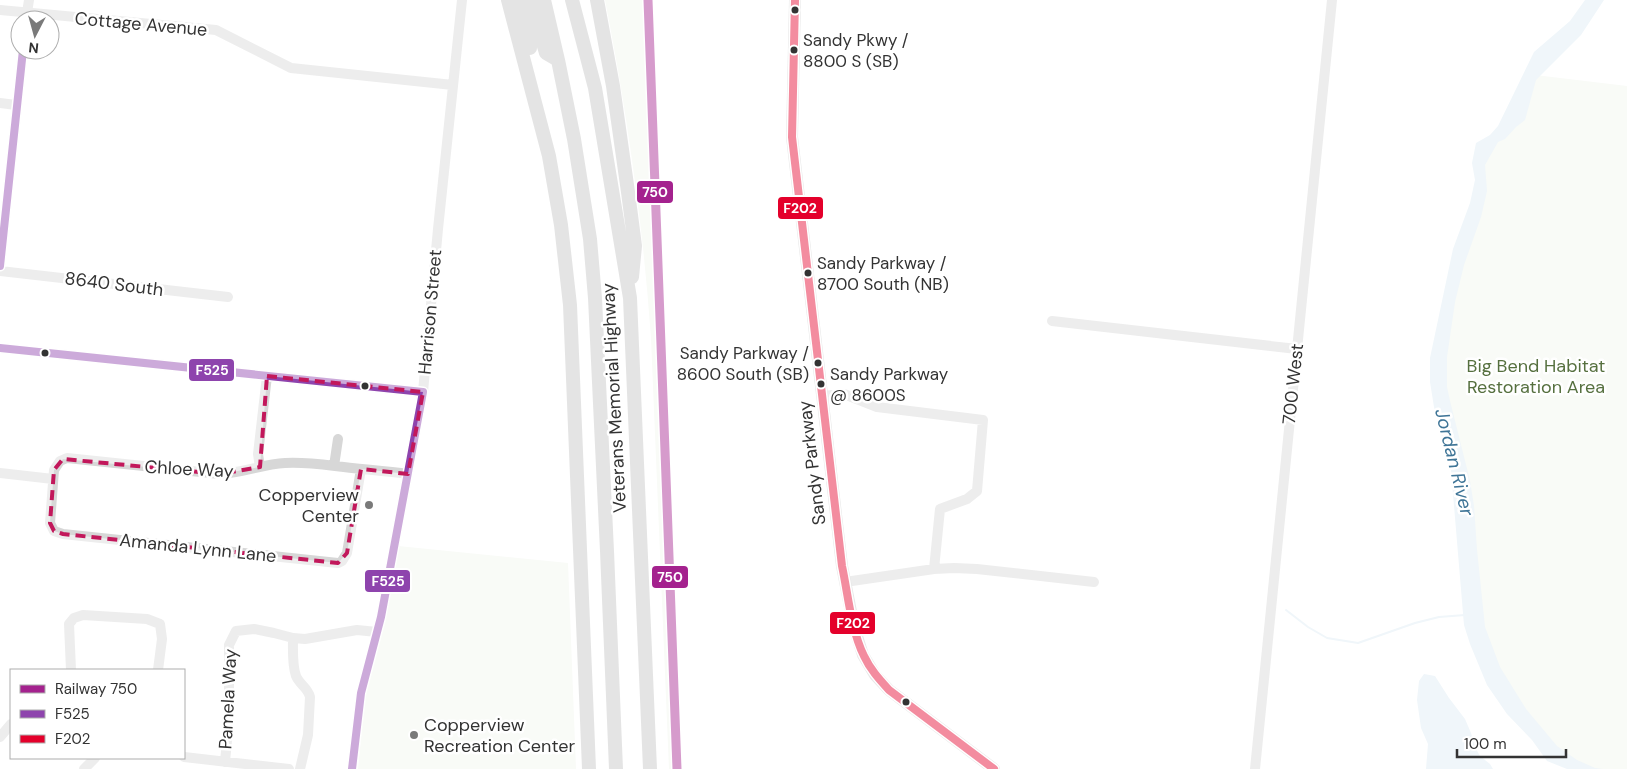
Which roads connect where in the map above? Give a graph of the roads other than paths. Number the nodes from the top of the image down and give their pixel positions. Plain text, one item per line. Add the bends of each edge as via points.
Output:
1 (462, 0) edge
2 (508, 0) edge
3 (520, 0) edge
4 (530, 0) edge
5 (544, 0) edge
6 (572, 0) edge
7 (597, 0) edge
8 (795, 0) edge
9 (1332, 0) edge
10 (60, 19) edge
11 (22, 60) edge
12 (558, 60) junction
13 (453, 85) junction
14 (0, 103) edge
15 (16, 105) junction
16 (555, 189) junction
17 (3, 208) edge
18 (0, 266) edge
19 (0, 271) edge
20 (228, 297) dead end
21 (630, 298) junction
22 (1052, 322) dead end
23 (0, 348) edge
24 (1297, 349) junction
25 (267, 376) junction
26 (423, 392) junction
27 (822, 396) junction
28 (338, 439) dead end
29 (334, 466) junction
30 (260, 467) junction
31 (361, 469) junction
32 (0, 473) edge
33 (408, 474) junction
34 (53, 478) junction
35 (934, 569) junction
36 (845, 582) junction
37 (1094, 582) dead end
38 (377, 632) junction
39 (292, 638) junction
40 (71, 669) edge
41 (158, 669) edge
42 (10, 725) edge
43 (0, 737) edge
44 (185, 757) edge
45 (94, 759) edge
46 (225, 762) junction
47 (84, 769) edge
48 (289, 769) edge
49 (300, 769) edge
50 (352, 769) edge
51 (589, 769) edge
52 (616, 769) edge
53 (650, 769) edge
54 (994, 769) edge
55 (1255, 769) edge

1 - 13 street, Harrison Street
2 - 16 highway via 545,138
3 - 16 highway via 556,169
4 - 12 highway via 546,53
5 - 12 highway, Veterans Memorial Highway
6 - 21 highway, Veterans Memorial Highway via 595,88
7 - 21 highway via 613,86 635,246
8 - 27 main road, Sandy Parkway via 792,137
9 - 24 street, 700 West
10 - 13 street, Cottage Avenue via 210,30 291,68
11 - 15 street
12 - 52 highway, Veterans Memorial Highway via 582,186 595,298
13 - 26 street, Harrison Street
14 - 15 street
15 - 17 street
16 - 51 highway via 570,305
17 - 18 street
19 - 20 street, 8640 South
21 - 53 highway, Veterans Memorial Highway
22 - 24 street
23 - 25 street
24 - 55 street, 700 West
25 - 26 street
25 - 30 street via 258,454
26 - 33 street, Harrison Street
27 - 35 street via 844,394 877,407 983,420 977,491 967,499 940,509
27 - 36 main road, Sandy Parkway
28 - 29 street
29 - 30 street, Chloe Way via 299,462
29 - 31 street, Chloe Way
30 - 34 street, Chloe Way via 220,474 67,458 56,465
31 - 33 street, Chloe Way
31 - 34 street, Amanda Lynn Lane via 347,553 342,561 332,563 63,534 54,531 50,523
32 - 34 street
33 - 38 street, Harrison Street
35 - 36 street
35 - 37 street via 977,569
36 - 54 main road, Sandy Parkway via 857,639 875,675 889,690
38 - 39 street, Pamela Way via 357,630 305,639
38 - 50 street, Harrison Street via 361,693
39 - 46 street, Pamela Way via 254,629 236,631 232,637 229,645 229,719
39 - 49 street via 296,676 310,697 308,735
40 - 41 street via 68,624 83,615 147,619 160,624 162,639
42 - 43 street
44 - 46 street
45 - 47 street
46 - 48 street

